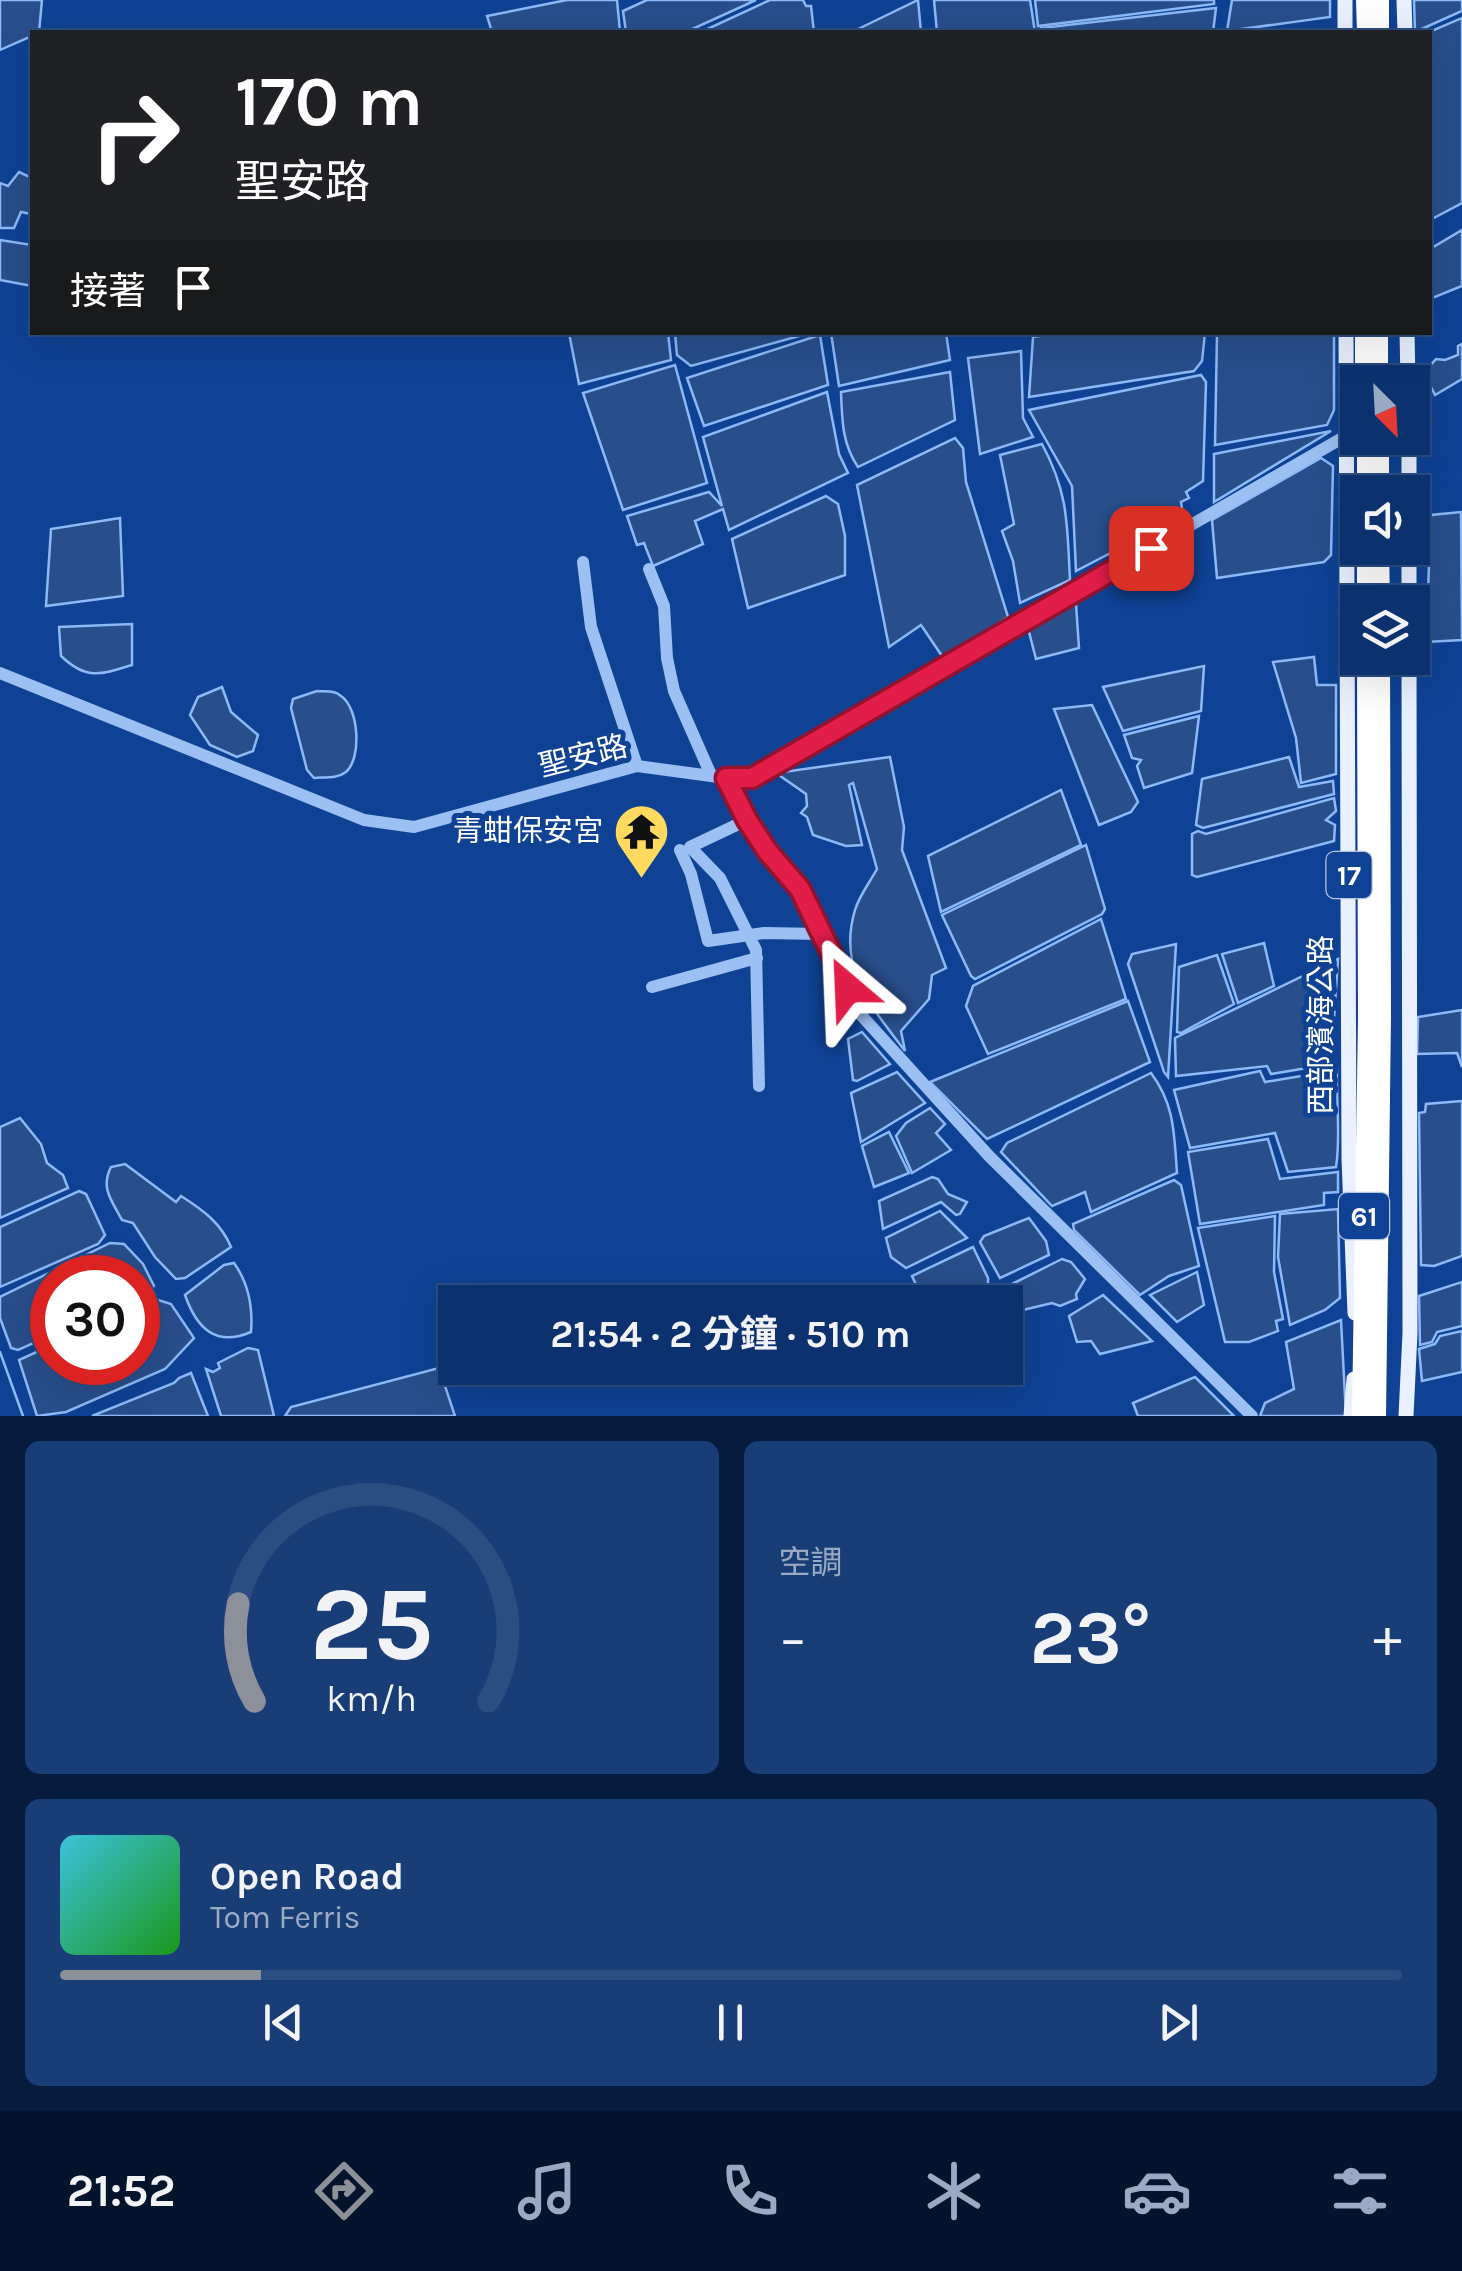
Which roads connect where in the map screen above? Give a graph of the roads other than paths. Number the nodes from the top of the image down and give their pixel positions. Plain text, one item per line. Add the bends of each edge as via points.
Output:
1 (1345, 0) edge
2 (1365, 0) edge
3 (1380, 0) edge
4 (1404, 0) edge
5 (1345, 30) edge
6 (1366, 30) edge
7 (1380, 30) edge
8 (1404, 30) edge
9 (1346, 335) edge
10 (1364, 335) edge
11 (1379, 335) edge
12 (1407, 335) edge
13 (1351, 365) edge
14 (1364, 365) edge
15 (1379, 365) edge
16 (1408, 365) edge
17 (1340, 448) edge
18 (1363, 455) edge
19 (583, 562) dead end
20 (649, 569) dead end
21 (0, 674) edge
22 (1366, 675) edge
23 (1381, 675) edge
24 (1409, 675) edge
25 (638, 766) junction
26 (711, 775) junction
27 (726, 778) junction
28 (747, 820) junction
29 (680, 850) dead end
30 (749, 934) junction
31 (822, 934) junction
32 (757, 958) junction
33 (652, 987) dead end
34 (1375, 1017) junction
35 (758, 1086) dead end
36 (1355, 1375) junction
37 (1252, 1416) edge
38 (1351, 1416) edge
39 (1362, 1416) edge
40 (1377, 1416) edge
41 (1406, 1416) edge

1 - 5 main road
2 - 6 highway
3 - 7 highway
4 - 8 main road
9 - 13 main road, 西部濱海公路 / 17
10 - 14 highway
11 - 15 highway
12 - 16 main road
17 - 27 street, 聖安路 via 752,778
18 - 36 main road, 西部濱海公路 / 17 via 1349,1159
19 - 25 street via 591,627
20 - 26 street via 664,606 674,691
21 - 25 street, 聖安路 via 380,823 414,827
22 - 34 highway, 61
23 - 34 highway, 61
24 - 41 main road, 17
25 - 26 street, 聖安路
26 - 27 street, 聖安路
27 - 28 street
28 - 30 street via 690,847 720,878
28 - 31 street via 800,889
29 - 30 street via 708,941
30 - 31 street
30 - 32 street
31 - 37 street via 862,1016 989,1156
32 - 33 street
32 - 35 street
34 - 39 highway, 61, bridge
34 - 40 highway, 61
36 - 38 main road
36 - 39 main road, 西部濱海公路 / 17

